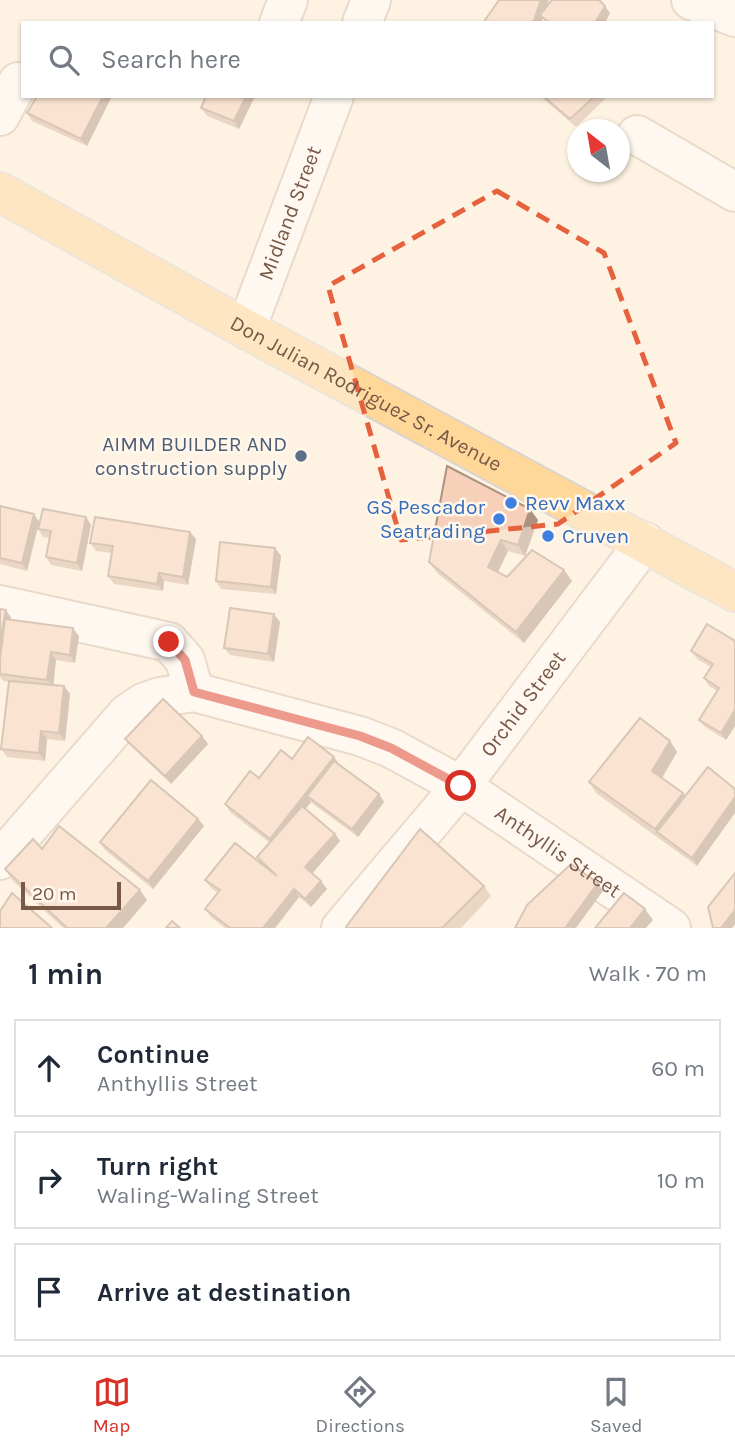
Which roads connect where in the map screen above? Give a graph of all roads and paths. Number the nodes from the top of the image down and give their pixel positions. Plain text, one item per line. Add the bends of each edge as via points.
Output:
1 (288, 0) edge
2 (371, 0) edge
3 (691, 0) edge
4 (735, 17) edge
5 (280, 21) edge
6 (363, 21) edge
7 (18, 82) dead end
8 (333, 98) edge
9 (0, 116) edge
10 (638, 135) dead end
11 (0, 192) edge
12 (735, 192) edge
13 (246, 329) junction
14 (645, 542) junction
15 (735, 592) edge
16 (0, 605) edge
17 (194, 692) junction
18 (461, 786) junction
19 (7, 843) edge
20 (341, 928) edge
21 (671, 928) edge

1 - 5 street
2 - 6 street
3 - 4 street
7 - 9 street
8 - 13 street, Midland Street
10 - 12 street
11 - 13 main road, Don Julian Rodriguez Sr. Avenue
13 - 14 main road, Don Julian Rodriguez Sr. Avenue
14 - 15 main road, Don Julian Rodriguez Sr. Avenue
14 - 18 street, Orchid Street
16 - 17 street via 169,642 185,660
17 - 18 street, Anthyllis Street via 360,736
17 - 19 street, Anthyllis Street via 160,697 127,714
18 - 20 street, Orchid Street
18 - 21 street, Anthyllis Street

